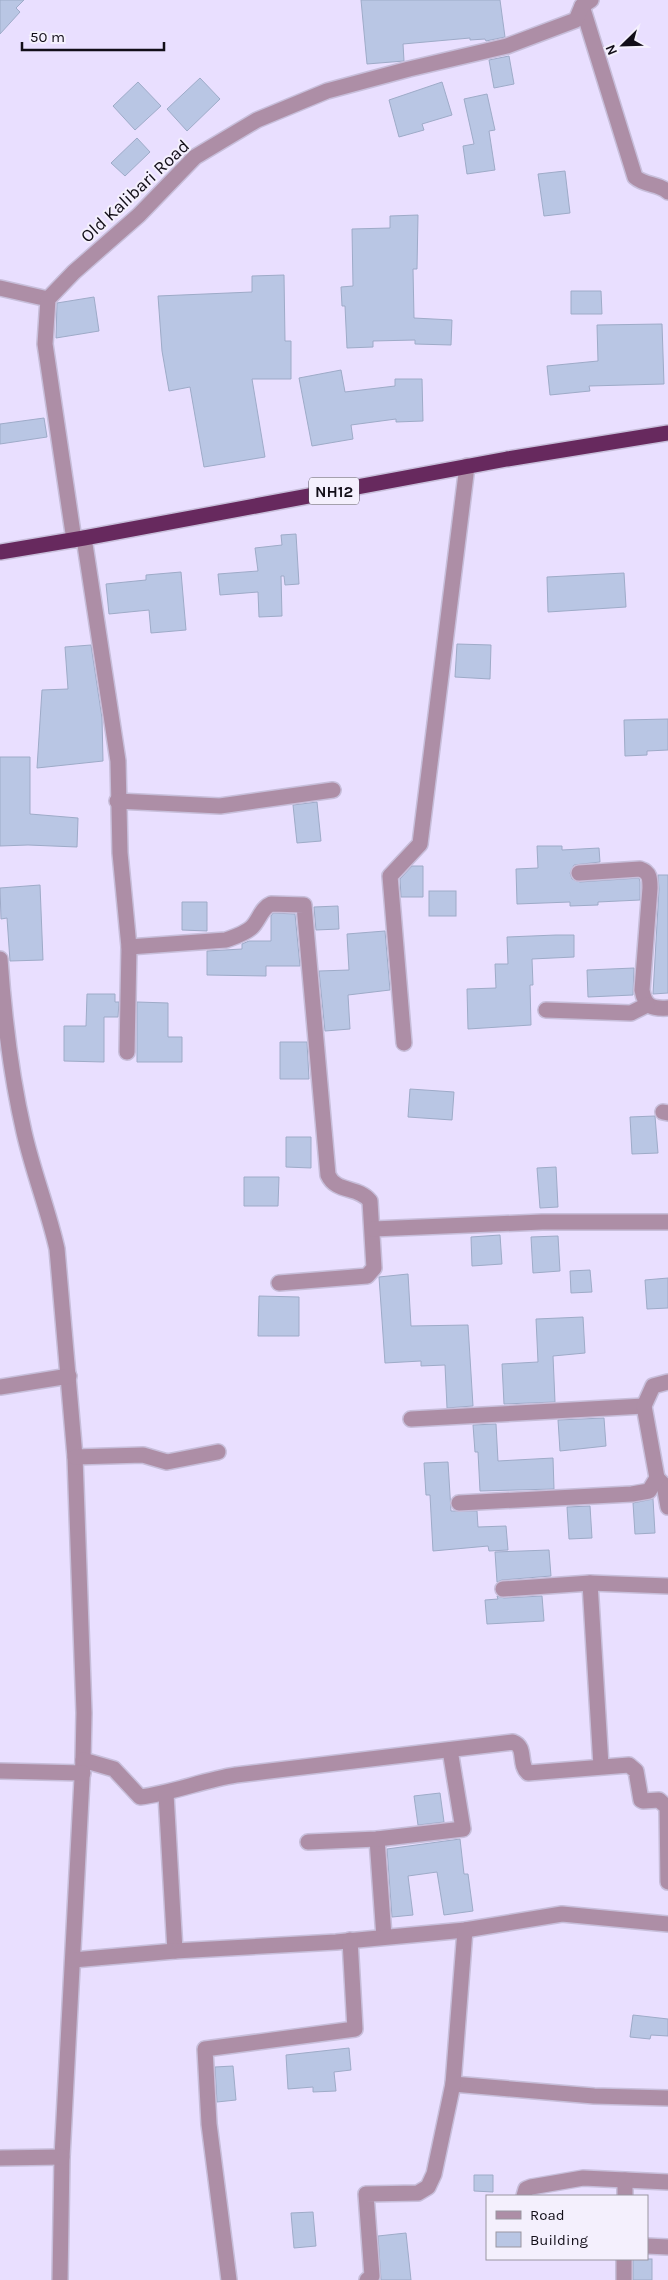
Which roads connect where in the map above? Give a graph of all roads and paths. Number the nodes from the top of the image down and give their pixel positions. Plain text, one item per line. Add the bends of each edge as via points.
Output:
1 (586, 3) edge
2 (668, 192) edge
3 (0, 288) edge
4 (48, 299) junction
5 (668, 433) edge
6 (467, 466) junction
7 (79, 539) junction
8 (0, 552) edge
9 (333, 790) dead end
10 (118, 800) junction
11 (579, 874) dead end
12 (129, 947) junction
13 (0, 959) edge
14 (2, 998) edge
15 (647, 1006) junction
16 (668, 1008) edge
17 (546, 1010) dead end
18 (404, 1043) dead end
19 (127, 1052) dead end
20 (668, 1222) edge
21 (373, 1229) junction
22 (279, 1283) dead end
23 (68, 1376) junction
24 (668, 1382) edge
25 (0, 1387) edge
26 (644, 1406) junction
27 (411, 1419) dead end
28 (218, 1452) dead end
29 (75, 1457) junction
30 (657, 1478) junction
31 (459, 1503) dead end
32 (668, 1507) edge
33 (590, 1584) junction
34 (668, 1586) edge
35 (503, 1589) dead end
36 (450, 1750) junction
37 (83, 1766) junction
38 (601, 1766) junction
39 (0, 1771) edge
40 (166, 1794) junction
41 (377, 1839) junction
42 (308, 1842) dead end
43 (668, 1882) edge
44 (668, 1924) edge
45 (465, 1930) junction
46 (384, 1937) junction
47 (350, 1940) junction
48 (175, 1951) junction
49 (73, 1960) junction
50 (453, 2084) junction
51 (668, 2098) edge
52 (62, 2157) junction
53 (0, 2158) edge
54 (625, 2180) junction
55 (668, 2182) edge
56 (524, 2195) edge
57 (625, 2195) edge
58 (648, 2246) edge
59 (668, 2247) edge
60 (624, 2260) edge
61 (60, 2280) edge
62 (228, 2280) edge
63 (367, 2280) edge
64 (624, 2280) edge

1 - 2 street via 635,177
1 - 4 street, Old Kalibari Road via 576,20 508,46 327,91 257,120 195,158
3 - 4 street
4 - 7 street via 45,344
5 - 6 highway, NH12
6 - 7 highway, NH12
6 - 18 street via 420,844 390,876
7 - 8 highway, NH12
7 - 10 street via 118,761
9 - 10 street via 220,806
10 - 12 street
11 - 15 street via 640,869 650,876 642,990
12 - 19 street
12 - 21 street via 226,940 252,928 266,906 304,905 328,1175 337,1186 366,1196 372,1209
13 - 14 street
14 - 23 street via 23,1130 57,1249
15 - 16 street
15 - 17 street via 632,1012
20 - 21 street via 552,1222
21 - 22 street via 372,1273
23 - 25 street
23 - 29 street
24 - 26 street via 653,1386
26 - 27 street
26 - 30 street
28 - 29 street via 167,1462 143,1455
29 - 37 street
30 - 31 street via 649,1491 641,1494
30 - 32 street via 664,1485
33 - 34 street
33 - 35 street
33 - 38 street
36 - 38 street via 513,1742 521,1748 523,1766 528,1773
36 - 40 street via 218,1778
36 - 41 street via 463,1829
37 - 39 street
37 - 40 street via 114,1769 140,1797
37 - 49 street
38 - 43 street via 634,1767 641,1800 659,1800 667,1807
40 - 48 street
41 - 42 street
41 - 46 street
44 - 45 street via 562,1914
45 - 46 street
45 - 50 street
46 - 47 street
47 - 48 street
47 - 62 street via 355,2029 205,2049
48 - 49 street
49 - 52 street
50 - 51 street via 594,2096
50 - 63 street via 434,2174 428,2187 418,2192 366,2194 372,2276
52 - 53 street
52 - 61 street
54 - 55 street
54 - 56 street via 583,2178 532,2187 526,2189
54 - 57 street
58 - 59 street
60 - 64 street

